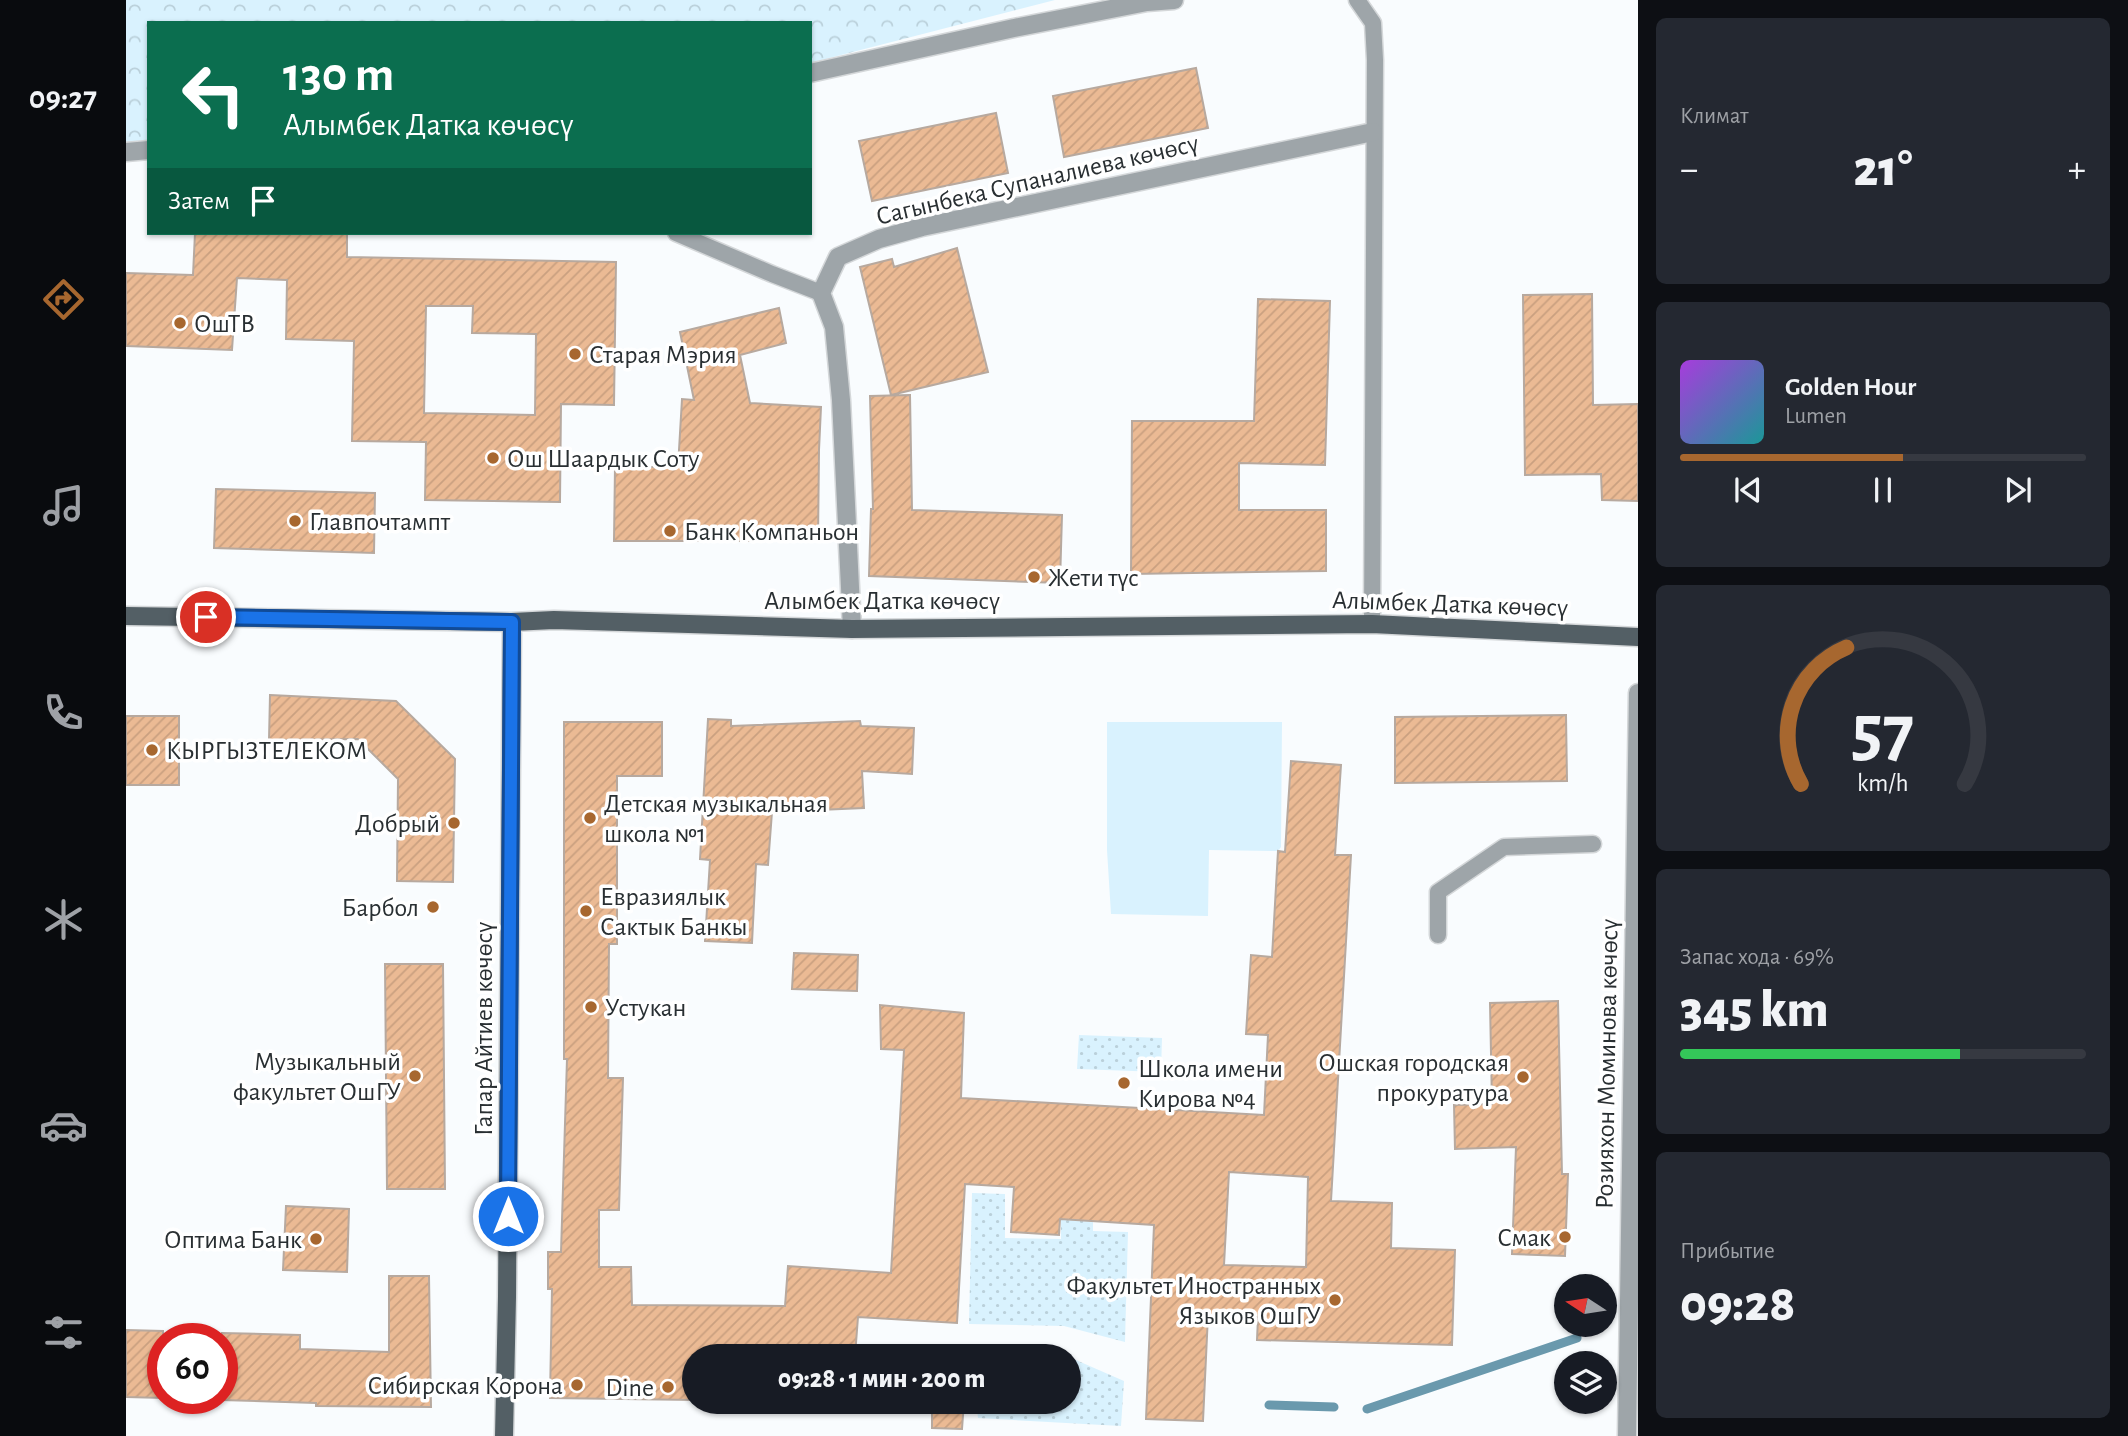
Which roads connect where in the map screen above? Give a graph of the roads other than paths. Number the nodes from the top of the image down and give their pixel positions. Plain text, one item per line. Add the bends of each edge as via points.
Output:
1 (1174, 0) edge
2 (1357, 0) edge
3 (812, 73) edge
4 (1373, 132) junction
5 (147, 150) edge
6 (126, 152) edge
7 (682, 235) edge
8 (821, 293) junction
9 (126, 616) edge
10 (512, 622) junction
11 (1372, 624) junction
12 (852, 629) junction
13 (1638, 637) edge
14 (1638, 693) edge
15 (1593, 844) dead end
16 (1438, 935) dead end
17 (504, 1436) edge
18 (1627, 1436) edge

1 - 3 street via 1014,28
2 - 4 lane via 1373,23
4 - 8 street, Сагынбека Супаналиева көчөсү via 922,226 838,257
4 - 11 lane
5 - 6 street
7 - 8 lane
8 - 12 street via 834,327
9 - 10 main road, Алымбек Датка көчөсү
10 - 12 main road, Алымбек Датка көчөсү
10 - 17 main road, Гапар Айтиев көчөсү
11 - 12 main road, Алымбек Датка көчөсү
11 - 13 main road, Алымбек Датка көчөсү
14 - 18 street, Розияхон Моминова көчөсү
15 - 16 lane via 1504,846 1438,892

